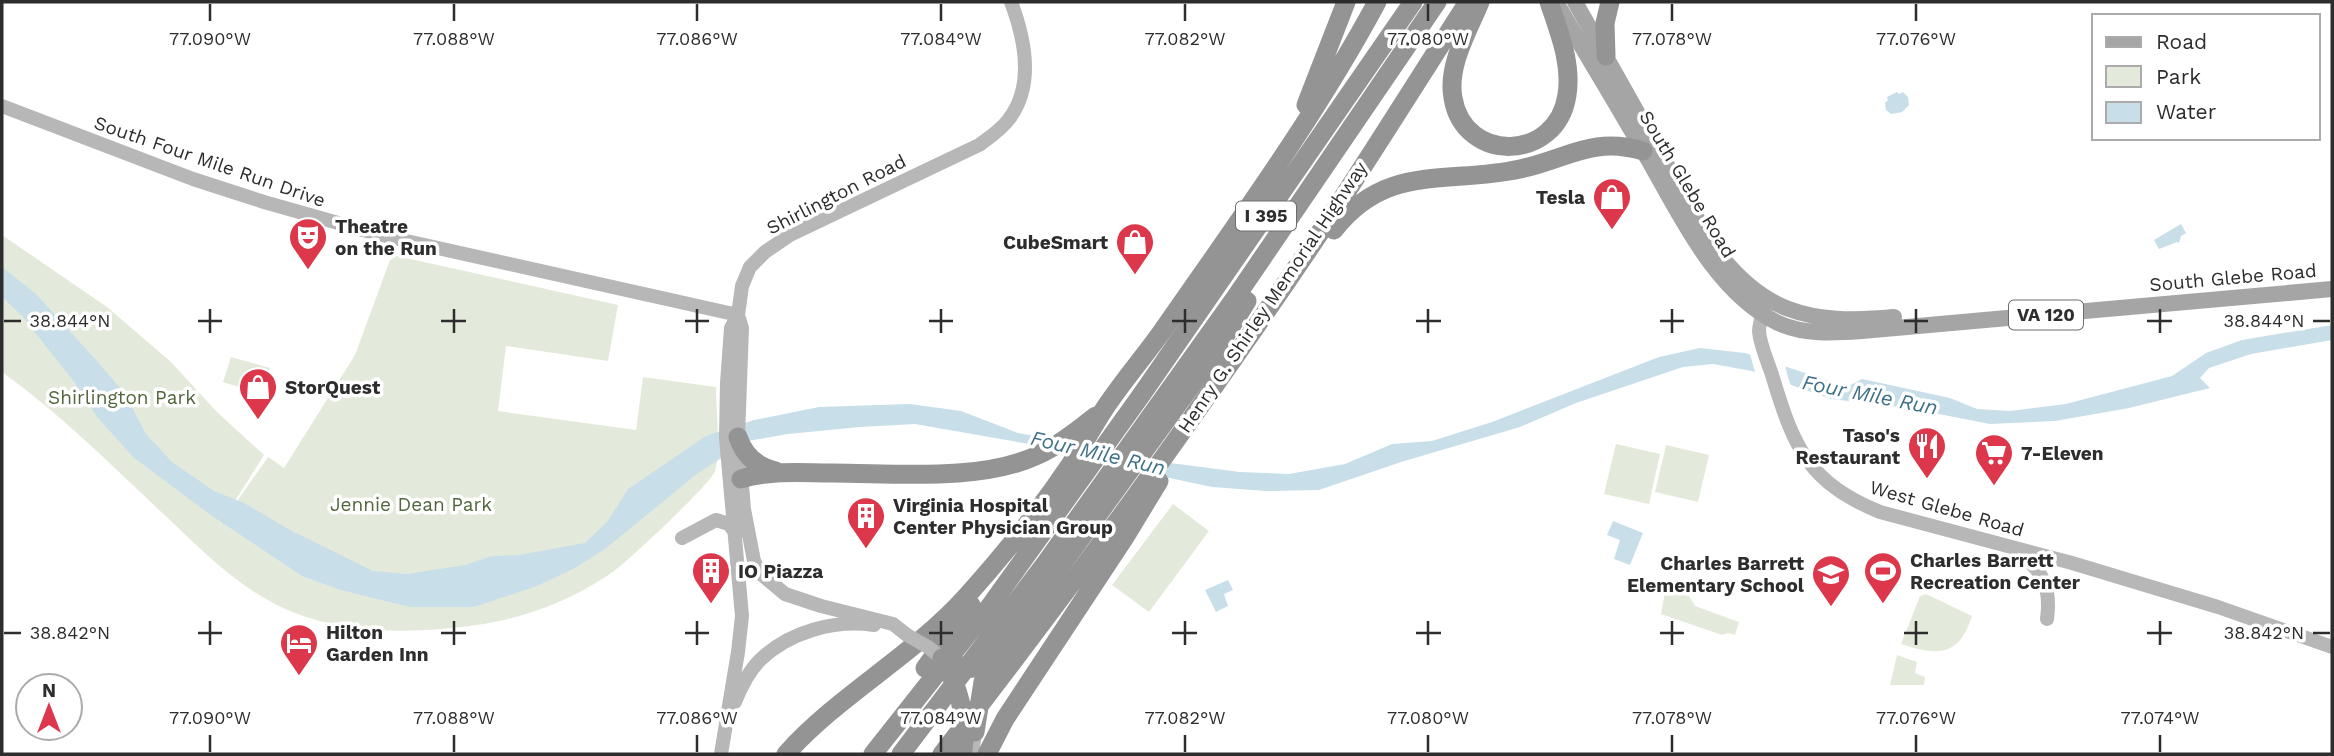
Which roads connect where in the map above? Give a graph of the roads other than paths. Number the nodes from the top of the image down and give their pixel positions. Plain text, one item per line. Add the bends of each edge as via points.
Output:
1 (1011, 2) edge
2 (1346, 2) edge
3 (1377, 2) edge
4 (1413, 2) edge
5 (1437, 2) edge
6 (1468, 2) edge
7 (1480, 2) edge
8 (1549, 2) edge
9 (1556, 2) edge
10 (1575, 2) edge
11 (1610, 2) edge
12 (1606, 56) junction
13 (2, 106) edge
14 (1643, 150) junction
15 (1267, 181) junction
16 (1312, 243) junction
17 (2332, 278) edge
18 (2332, 289) edge
19 (1765, 307) junction
20 (738, 315) junction
21 (732, 414) junction
22 (1096, 419) junction
23 (738, 437) joint
24 (1163, 438) junction
25 (1079, 468) junction
26 (738, 470) junction
27 (1134, 479) junction
28 (1027, 523) junction
29 (736, 534) junction
30 (682, 538) dead end
31 (2009, 547) junction
32 (2047, 619) dead end
33 (907, 635) junction
34 (2332, 647) edge
35 (997, 654) junction
36 (942, 658) junction
37 (726, 723) junction
38 (975, 732) junction
39 (966, 753) edge
40 (721, 754) edge
41 (786, 754) edge
42 (864, 754) edge
43 (873, 754) edge
44 (901, 754) edge
45 (942, 754) edge
46 (986, 754) edge

1 - 20 main road, Shirlington Road via 1025,53 1025,76 1019,100 999,131 979,145 790,235 765,252 750,267
2 - 15 highway via 1317,82
3 - 15 highway via 1328,89
4 - 25 highway, I 395 via 1118,428
5 - 24 highway via 1303,199
6 - 16 highway, Henry G. Shirley Memorial Highway / I 395
7 - 8 highway via 1456,62 1453,98 1466,128 1479,138 1509,147 1526,145 1552,130 1567,96 1568,73
9 - 14 main road, South Glebe Road / VA 120
10 - 12 main road, South Glebe Road / VA 120
11 - 12 highway
12 - 19 main road, South Glebe Road / VA 120 via 1709,240
13 - 20 main road, South Four Mile Run Drive via 193,180 264,202 384,236
14 - 16 highway via 1598,146 1519,170 1401,183 1366,199 1330,234
14 - 19 main road, South Glebe Road / VA 120 via 1718,274
15 - 22 highway
16 - 24 highway, Henry G. Shirley Memorial Highway / I 395 via 1234,358
17 - 19 main road, South Glebe Road / VA 120 via 1848,320
18 - 19 main road, South Glebe Road / VA 120 via 1827,333 1778,322
19 - 31 main road, West Glebe Road via 1759,329 1788,427 1803,455 1826,481 1854,502 1880,512
20 - 21 main road, Shirlington Road via 732,328
21 - 23 main road
21 - 26 main road, Shirlington Road
22 - 25 highway
22 - 26 highway via 1036,457 998,469 960,473
23 - 26 highway
24 - 27 highway
24 - 27 highway
25 - 28 highway
25 - 43 highway, I 395 via 990,606
26 - 29 main road
26 - 33 main road via 749,546 761,574 785,594 893,624
27 - 35 highway via 1068,557
27 - 44 highway via 1045,564
27 - 45 highway via 1040,625
27 - 46 highway via 1125,537
28 - 41 highway via 944,619 835,707
28 - 42 highway
29 - 30 main road via 729,524 716,520
29 - 37 main road via 742,616
31 - 32 main road via 2042,575 2048,591
31 - 34 main road, West Glebe Road via 2211,605
33 - 36 main road, bridge
33 - 37 main road via 889,628 841,625 789,639 759,661 742,685
35 - 36 highway, bridge via 977,669
35 - 38 highway, bridge via 983,682
36 - 38 main road, bridge via 962,680
36 - 39 highway, bridge via 963,710
37 - 40 main road
38 - 39 main road

